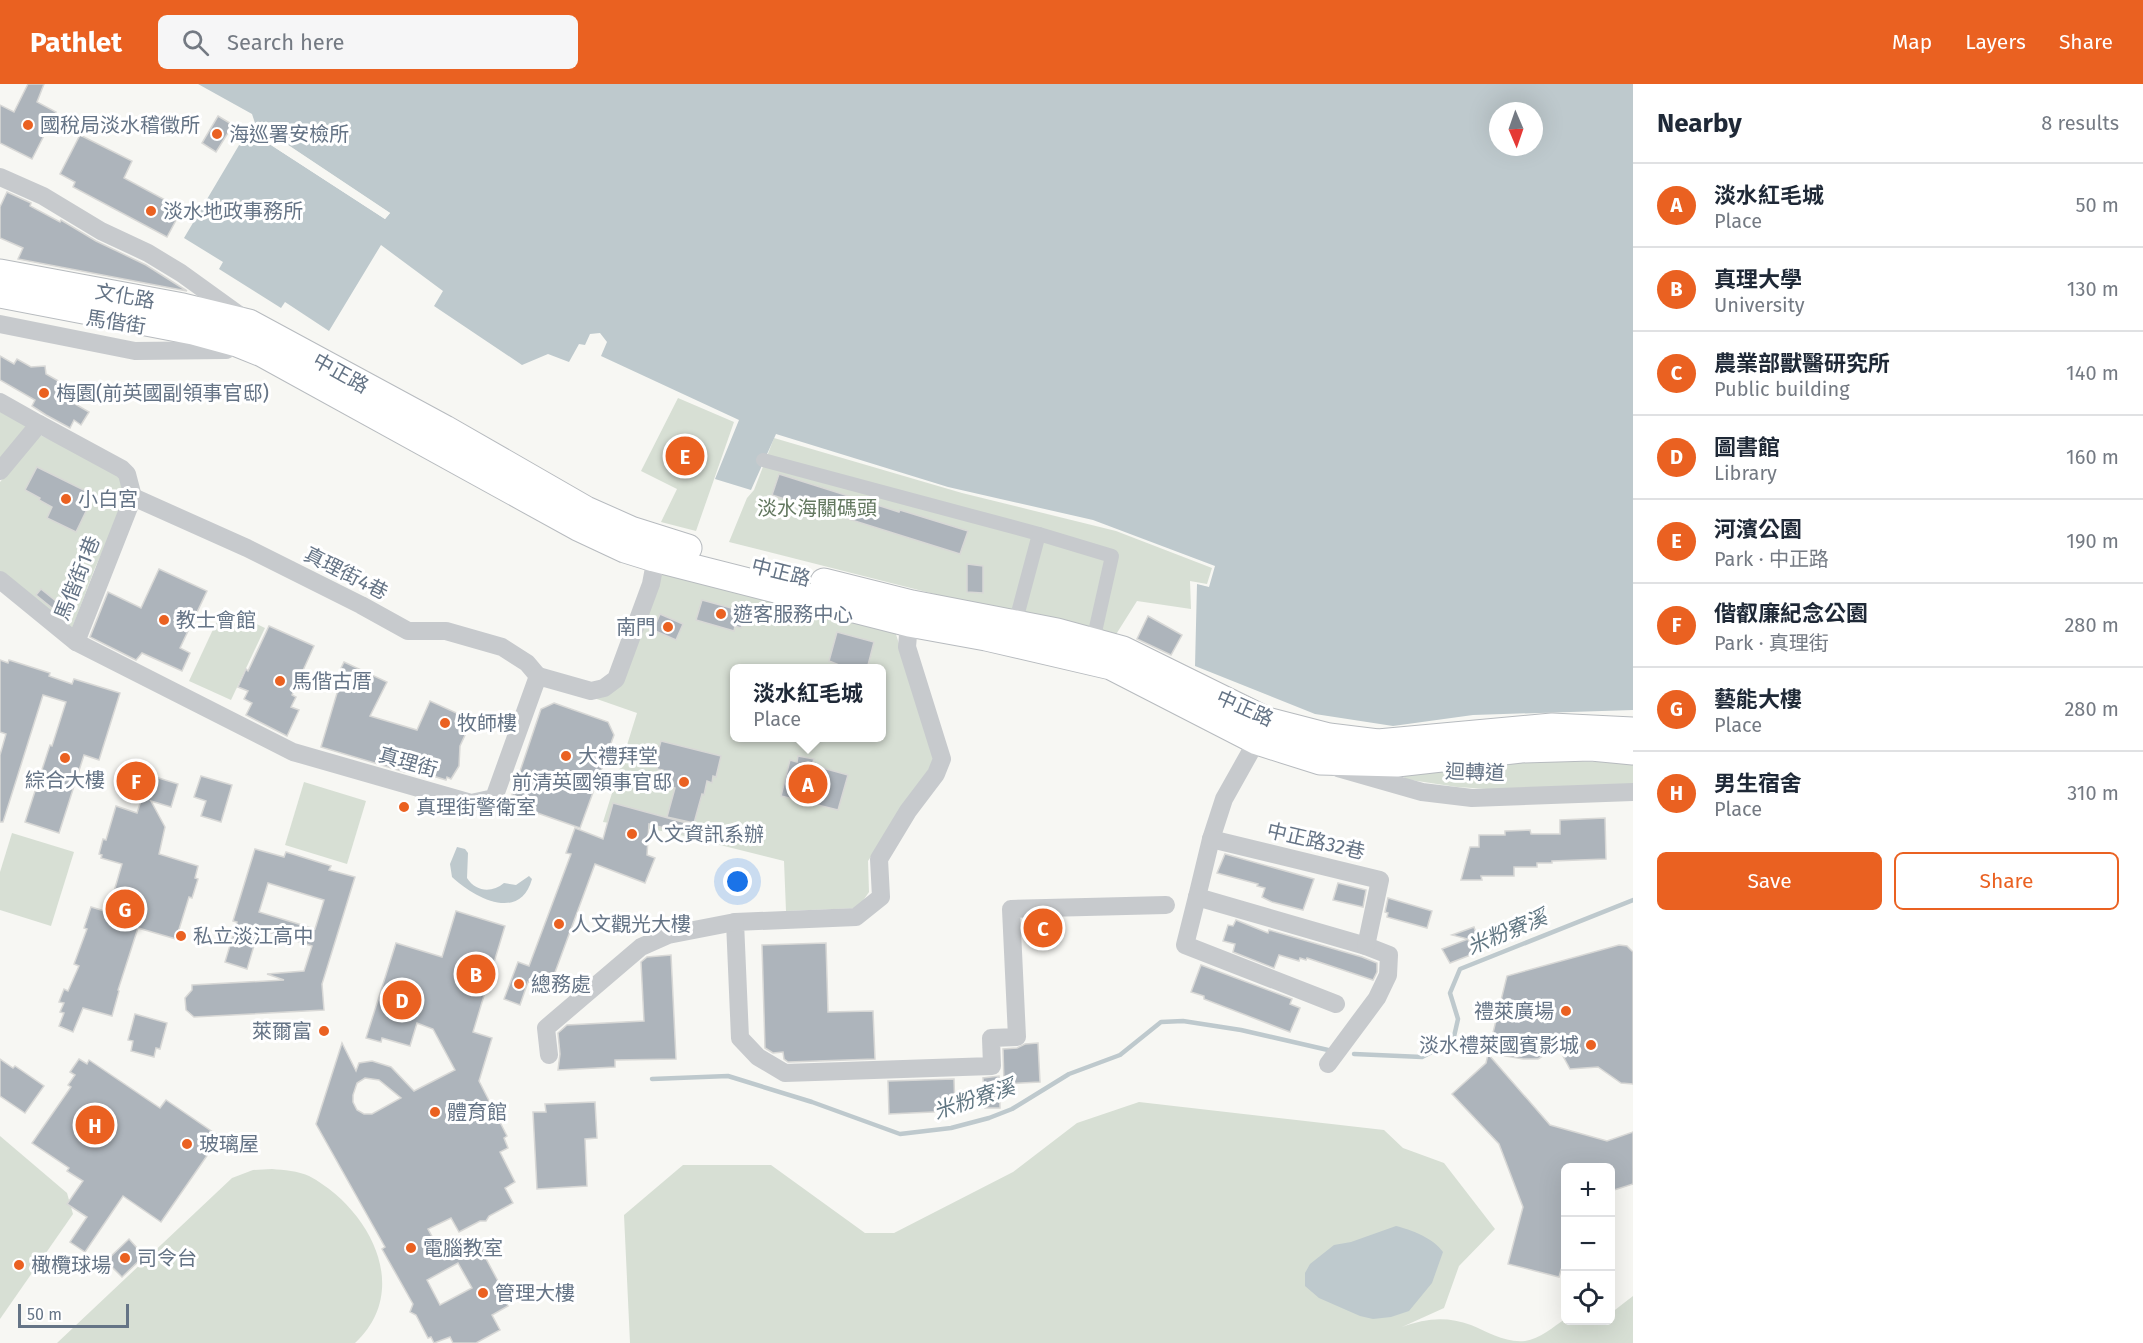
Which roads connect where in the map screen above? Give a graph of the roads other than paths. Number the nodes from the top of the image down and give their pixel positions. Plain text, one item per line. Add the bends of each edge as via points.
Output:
1 (0, 177) edge
2 (0, 273) edge
3 (0, 294) edge
4 (0, 324) edge
5 (243, 333) junction
6 (0, 402) edge
7 (39, 424) junction
8 (764, 460) dead end
9 (0, 471) edge
10 (133, 497) junction
11 (1039, 534) junction
12 (657, 549) junction
13 (0, 580) edge
14 (909, 623) junction
15 (1015, 624) junction
16 (1095, 632) dead end
17 (76, 642) junction
18 (538, 676) junction
19 (1262, 731) junction
20 (1633, 731) edge
21 (1633, 751) edge
22 (1320, 761) junction
23 (1633, 792) edge
24 (1211, 839) junction
25 (1197, 897) junction
26 (1166, 905) dead end
27 (735, 922) junction
28 (1366, 946) junction
29 (1336, 1004) dead end
30 (549, 1055) dead end
31 (1328, 1064) dead end

1 - 5 street, 中正路 via 148,253 200,286
2 - 5 main road, 文化路 via 183,307
3 - 5 main road, 文化路 via 193,331
4 - 5 street, 馬偕街 via 135,351 226,350
5 - 12 main road, 中正路 via 262,353 578,527 625,549
6 - 7 street
7 - 9 street
7 - 10 street via 122,469
8 - 11 street
10 - 17 street, 馬偕街1巷
10 - 18 street, 真理街4巷 via 246,548 408,631 446,631 502,646
11 - 15 street
11 - 16 street via 1112,556
12 - 14 main road, 中正路
12 - 15 main road, 中正路
12 - 18 street via 651,584 616,679 591,691
13 - 17 street, 真理街
14 - 19 main road, 中正路 via 1111,666
14 - 27 street via 907,647 942,759 879,859 881,897 856,917
15 - 19 main road, 中正路 via 1123,650
17 - 18 street, 真理街 via 293,752 471,803 494,798
19 - 20 main road, 中正路 via 1378,743 1552,727
19 - 22 main road, 中正路
19 - 24 street via 1224,799
21 - 22 main road, 中正路 via 1591,747 1521,749 1397,763
22 - 23 street, 迴轉道 via 1422,792 1472,798
24 - 25 street
24 - 28 street, 中正路32巷 via 1380,880
25 - 28 street
25 - 29 street via 1185,945
26 - 27 street via 1011,909 1017,1037 991,1038 992,1066 785,1073 758,1058 740,1038
27 - 30 street via 668,935 641,947 546,1028
28 - 31 street via 1389,955 1388,975 1377,998

